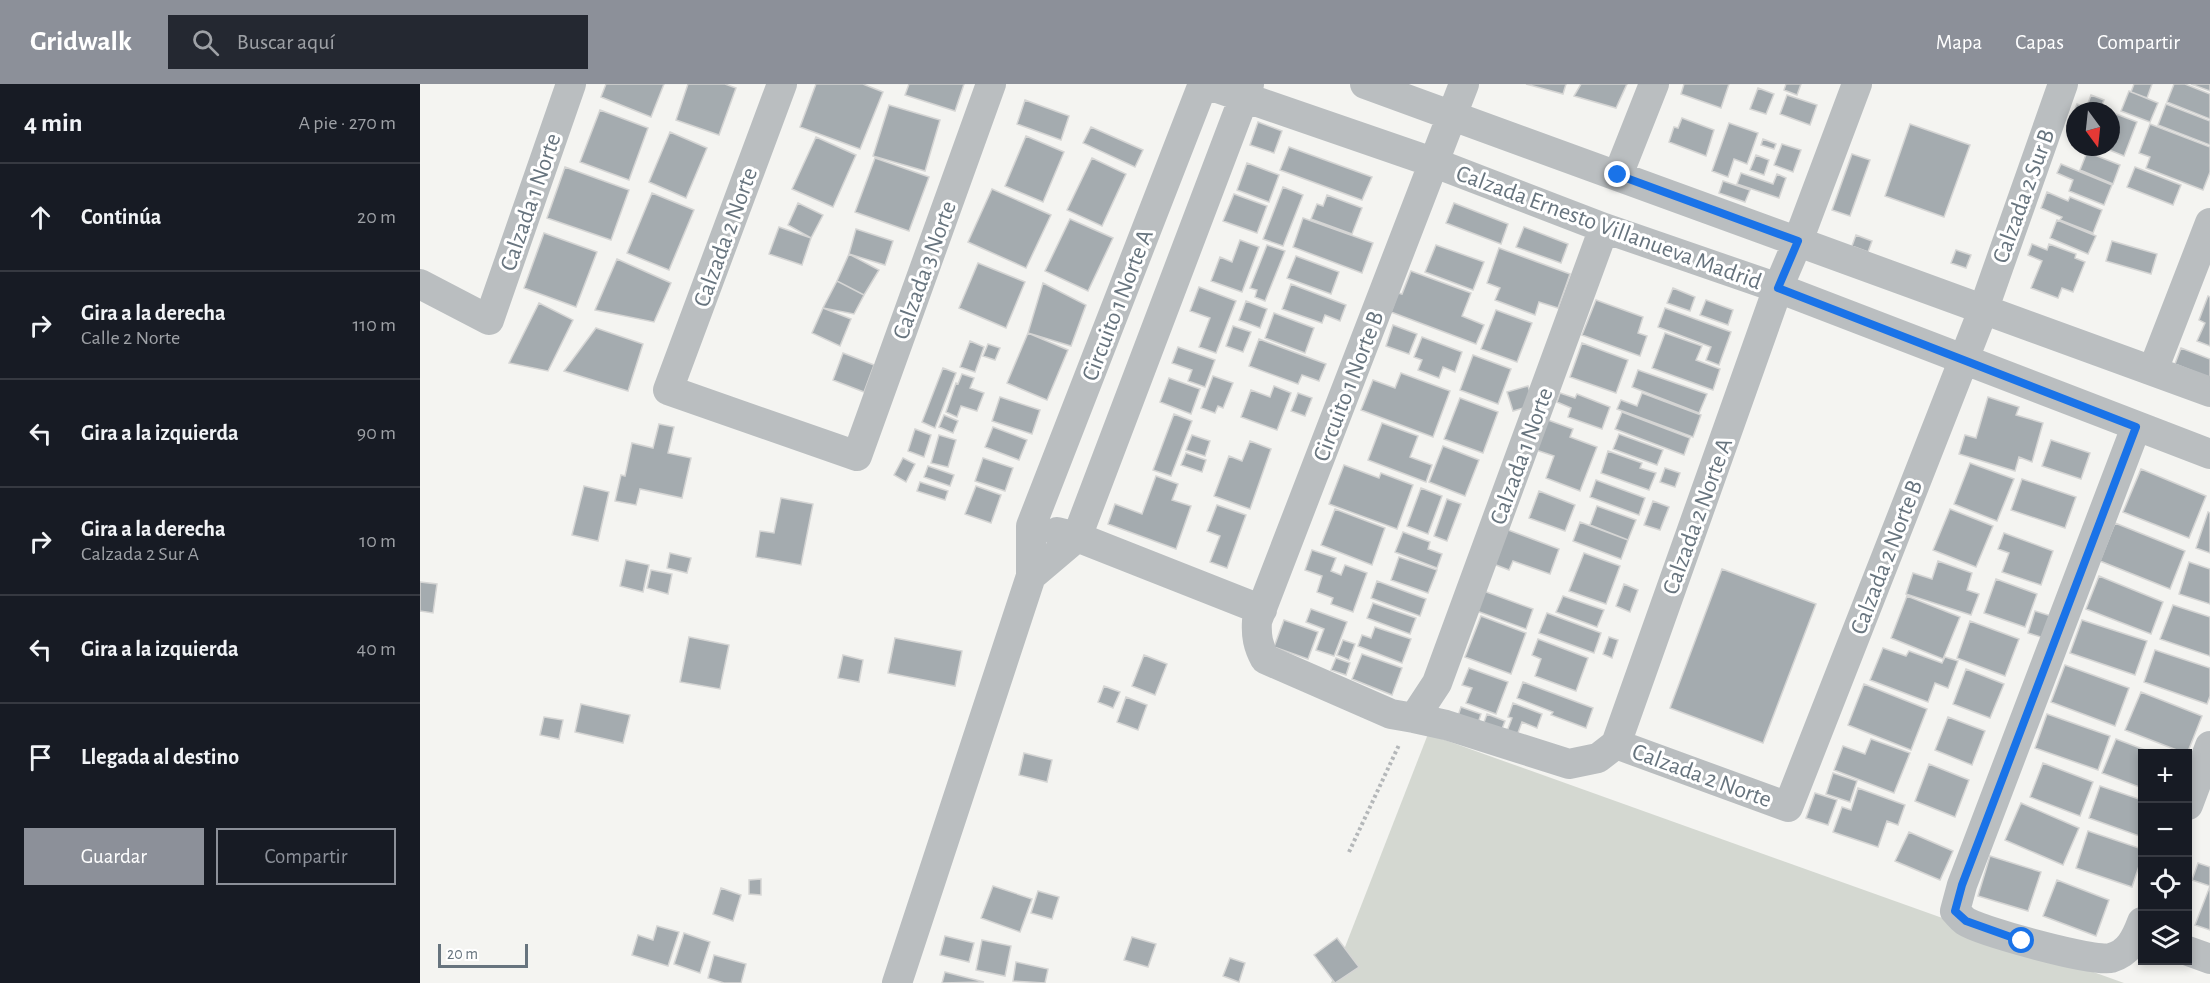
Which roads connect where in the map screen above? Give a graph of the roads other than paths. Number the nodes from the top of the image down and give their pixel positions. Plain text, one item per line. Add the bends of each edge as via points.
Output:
1 (571, 84) edge
2 (782, 84) edge
3 (991, 84) edge
4 (1204, 84) edge
5 (1365, 84) edge
6 (1464, 84) edge
7 (1654, 84) edge
8 (1857, 84) edge
9 (2063, 84) edge
10 (1246, 91) edge
11 (1453, 116) junction
12 (1435, 163) junction
13 (1618, 175) junction
14 (2210, 223) edge
15 (1604, 228) junction
16 (1798, 241) junction
17 (420, 284) edge
18 (1778, 288) junction
19 (1984, 308) junction
20 (1963, 360) junction
21 (2153, 370) junction
22 (2210, 392) edge
23 (2136, 427) junction
24 (2210, 454) edge
25 (857, 456) joint
26 (1031, 526) junction
27 (1077, 537) junction
28 (1030, 576) junction
29 (1262, 610) junction
30 (1414, 718) junction
31 (1616, 744) junction
32 (2210, 746) edge
33 (2188, 803) edge
34 (1788, 807) joint
35 (2138, 935) edge
36 (2192, 953) edge
37 (2210, 959) edge
38 (897, 983) edge

1 - 17 street, Calzada 1 Norte via 489,320
2 - 25 street, Calzada 2 Norte via 668,390
3 - 25 street, Calzada 3 Norte
4 - 10 street, Calzada Ernesto Villanueva Madrid
4 - 26 street, Circuito 1 Norte A
5 - 11 street
6 - 11 street, Circuito 1 Norte B
7 - 13 street
8 - 16 street, Calzada 2 Norte A
9 - 19 street, Calzada 2 Sur B
10 - 12 street, Calzada Ernesto Villanueva Madrid
10 - 27 street, Circuito 1 Norte A
11 - 12 street, Circuito 1 Norte B
11 - 13 street
12 - 15 street, Calzada Ernesto Villanueva Madrid
12 - 29 street, Circuito 1 Norte B
13 - 16 street
14 - 21 street
15 - 18 street, Calzada Ernesto Villanueva Madrid
15 - 30 street, Calzada 1 Norte via 1437,683
16 - 18 street, Calzada 2 Norte A
16 - 19 street
18 - 20 street, Calzada Ernesto Villanueva Madrid
18 - 31 street, Calzada 2 Norte A
19 - 20 street, Calzada 2 Norte B
19 - 21 street
20 - 23 street, Calzada Ernesto Villanueva Madrid
20 - 34 street, Calzada 2 Norte B
21 - 22 street
23 - 24 street, Calzada Ernesto Villanueva Madrid
23 - 35 street via 1955,911 1966,921 2076,956 2110,959 2130,947
26 - 27 street
26 - 28 street
27 - 28 street
27 - 29 street
28 - 38 street
29 - 30 street, Circuito 1 Norte B via 1256,636 1265,659 1390,714
30 - 31 street, Circuito 1 Norte B via 1569,764 1598,758
31 - 34 street, Calzada 2 Norte
32 - 33 street
36 - 37 street

